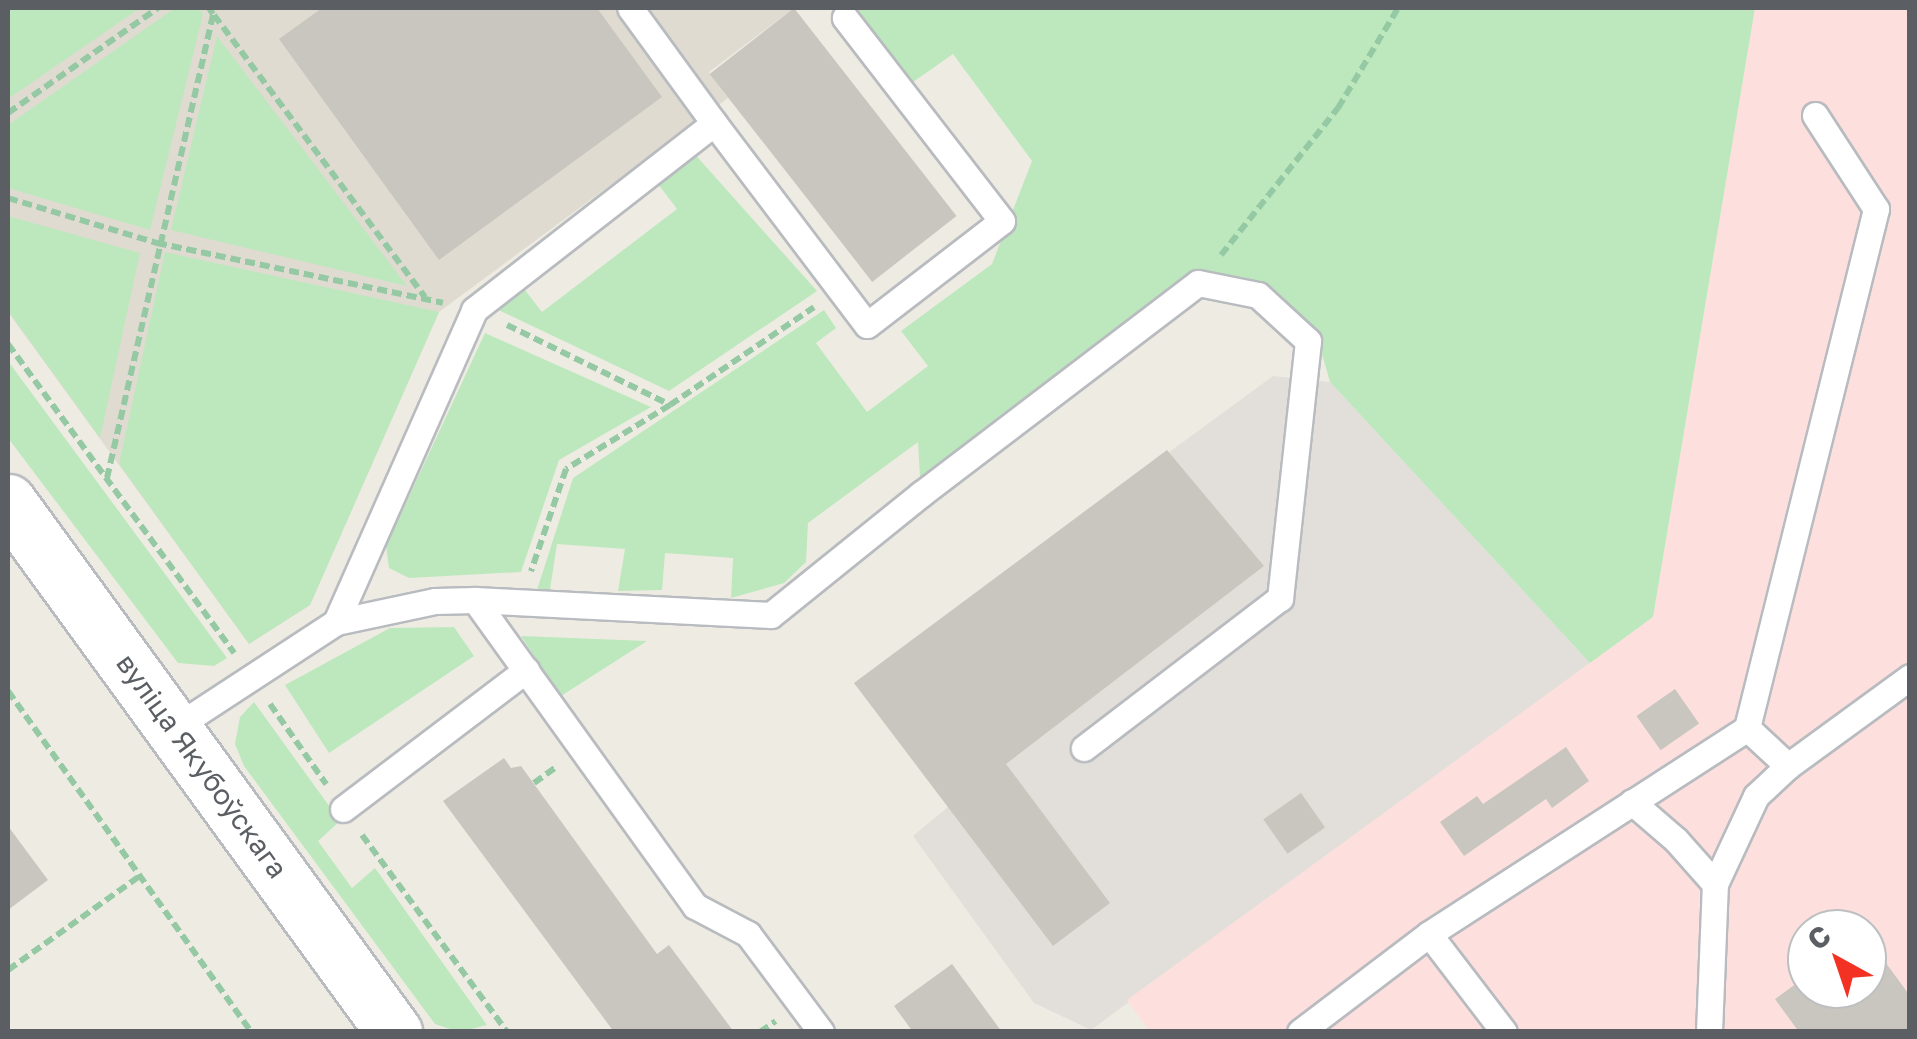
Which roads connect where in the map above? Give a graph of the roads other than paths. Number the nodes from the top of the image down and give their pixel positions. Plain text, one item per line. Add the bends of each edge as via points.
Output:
1 (630, 8) edge
2 (846, 18) dead end
3 (1815, 115) dead end
4 (714, 124) junction
5 (8, 502) edge
6 (476, 600) junction
7 (336, 622) junction
8 (526, 670) junction
9 (1910, 677) edge
10 (174, 728) junction
11 (1747, 728) junction
12 (1084, 748) dead end
13 (1788, 766) junction
14 (1632, 802) junction
15 (343, 809) road end
16 (1715, 884) junction
17 (1429, 934) junction
18 (1712, 1027) edge
19 (394, 1032) edge
20 (821, 1032) edge
21 (1300, 1032) edge
22 (1504, 1032) edge

1 - 4 lane
2 - 4 lane via 1002,221 866,326
3 - 11 lane via 1876,208
4 - 7 lane via 474,310
5 - 10 main road, вуліца Якубоўскага
6 - 7 lane via 436,601
6 - 8 lane
6 - 12 lane via 771,615 1198,283 1258,295 1308,341 1280,598
7 - 10 lane
8 - 15 lane
8 - 20 lane via 695,906 748,934
9 - 13 lane
10 - 19 main road, вуліца Якубоўскага
11 - 13 lane
11 - 14 lane
13 - 16 lane via 1756,796
14 - 16 lane
14 - 17 lane
16 - 18 lane
17 - 21 lane
17 - 22 lane

